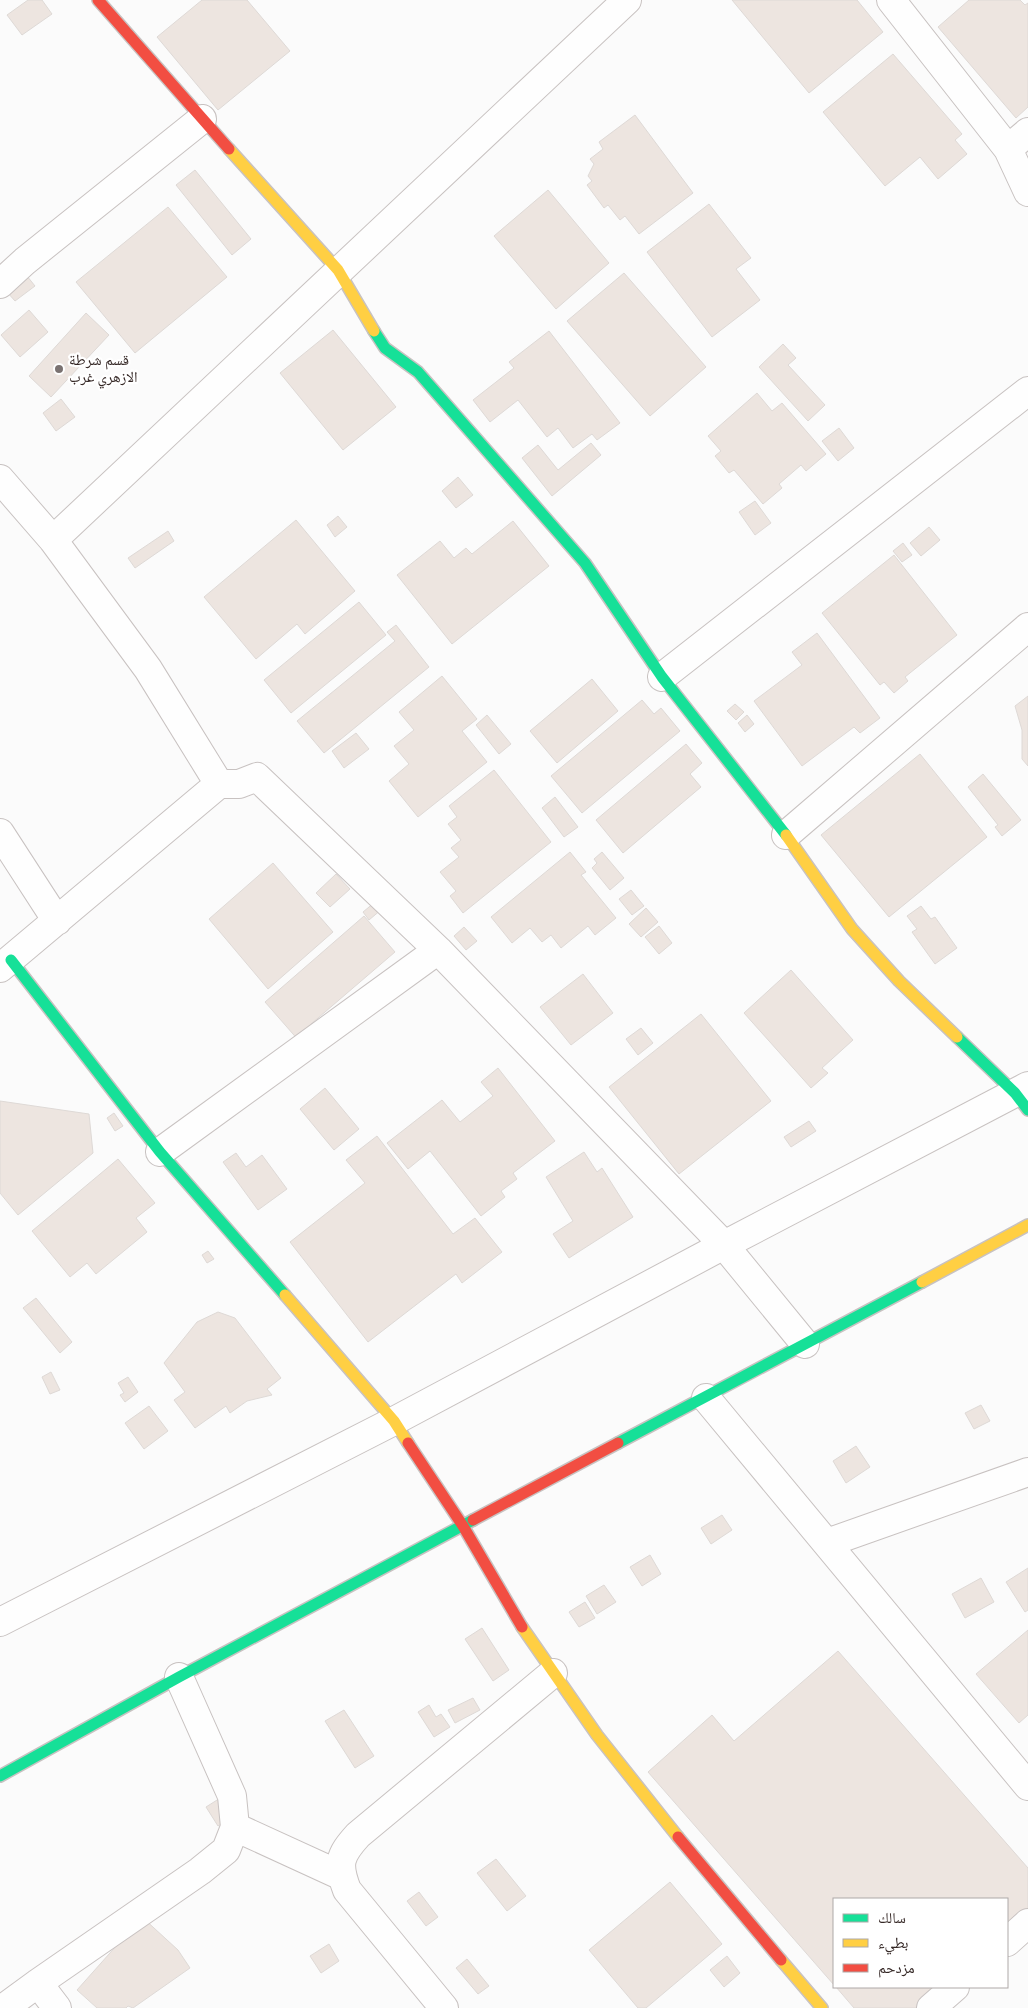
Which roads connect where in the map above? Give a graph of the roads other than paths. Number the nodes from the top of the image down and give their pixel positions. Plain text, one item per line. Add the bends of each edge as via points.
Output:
1 (98, 0) edge
2 (626, 0) edge
3 (891, 0) edge
4 (202, 119) junction
5 (1018, 140) edge
6 (1028, 192) edge
7 (338, 270) junction
8 (0, 284) edge
9 (1028, 391) edge
10 (0, 479) edge
11 (53, 540) junction
12 (1028, 627) edge
13 (662, 677) junction
14 (219, 784) junction
15 (0, 833) edge
16 (786, 835) junction
17 (57, 921) junction
18 (438, 950) junction
19 (5, 964) edge
20 (1024, 1096) edge
21 (160, 1152) junction
22 (1028, 1225) edge
23 (724, 1245) junction
24 (806, 1344) junction
25 (706, 1398) junction
26 (394, 1420) junction
27 (1028, 1472) edge
28 (463, 1526) junction
29 (826, 1543) junction
30 (0, 1622) edge
31 (552, 1673) junction
32 (179, 1677) junction
33 (0, 1776) edge
34 (1028, 1786) edge
35 (235, 1827) junction
36 (342, 1876) junction
37 (1028, 1923) edge
38 (1008, 1941) edge
39 (38, 1983) junction
40 (954, 1988) edge
41 (4, 2008) edge
42 (57, 2008) edge
43 (444, 2008) edge
44 (822, 2008) edge
45 (931, 2008) edge

1 - 4 street
2 - 7 street
3 - 5 street
4 - 7 street
4 - 8 street
5 - 6 street
7 - 11 street
7 - 13 street via 385,348 418,372 585,563
9 - 13 street
10 - 11 street
11 - 14 street via 148,669
12 - 16 street
13 - 16 street
14 - 17 street
14 - 18 street via 239,784 258,777
15 - 17 street
16 - 20 street via 852,929 899,981
17 - 19 street
18 - 21 street
18 - 23 street
19 - 21 street
20 - 23 street
21 - 26 street
22 - 24 street
23 - 24 street
23 - 26 street
24 - 25 street
25 - 28 street
25 - 29 street
26 - 28 street
26 - 30 street
27 - 29 street
28 - 31 street
28 - 32 street
29 - 34 street
31 - 36 street via 358,1835 340,1861
31 - 44 street via 651,1804
32 - 33 street
32 - 35 street via 232,1796
35 - 36 street
35 - 39 street via 226,1850 200,1871
36 - 43 street via 347,1890
37 - 38 street
39 - 41 street
39 - 42 street
40 - 45 street

